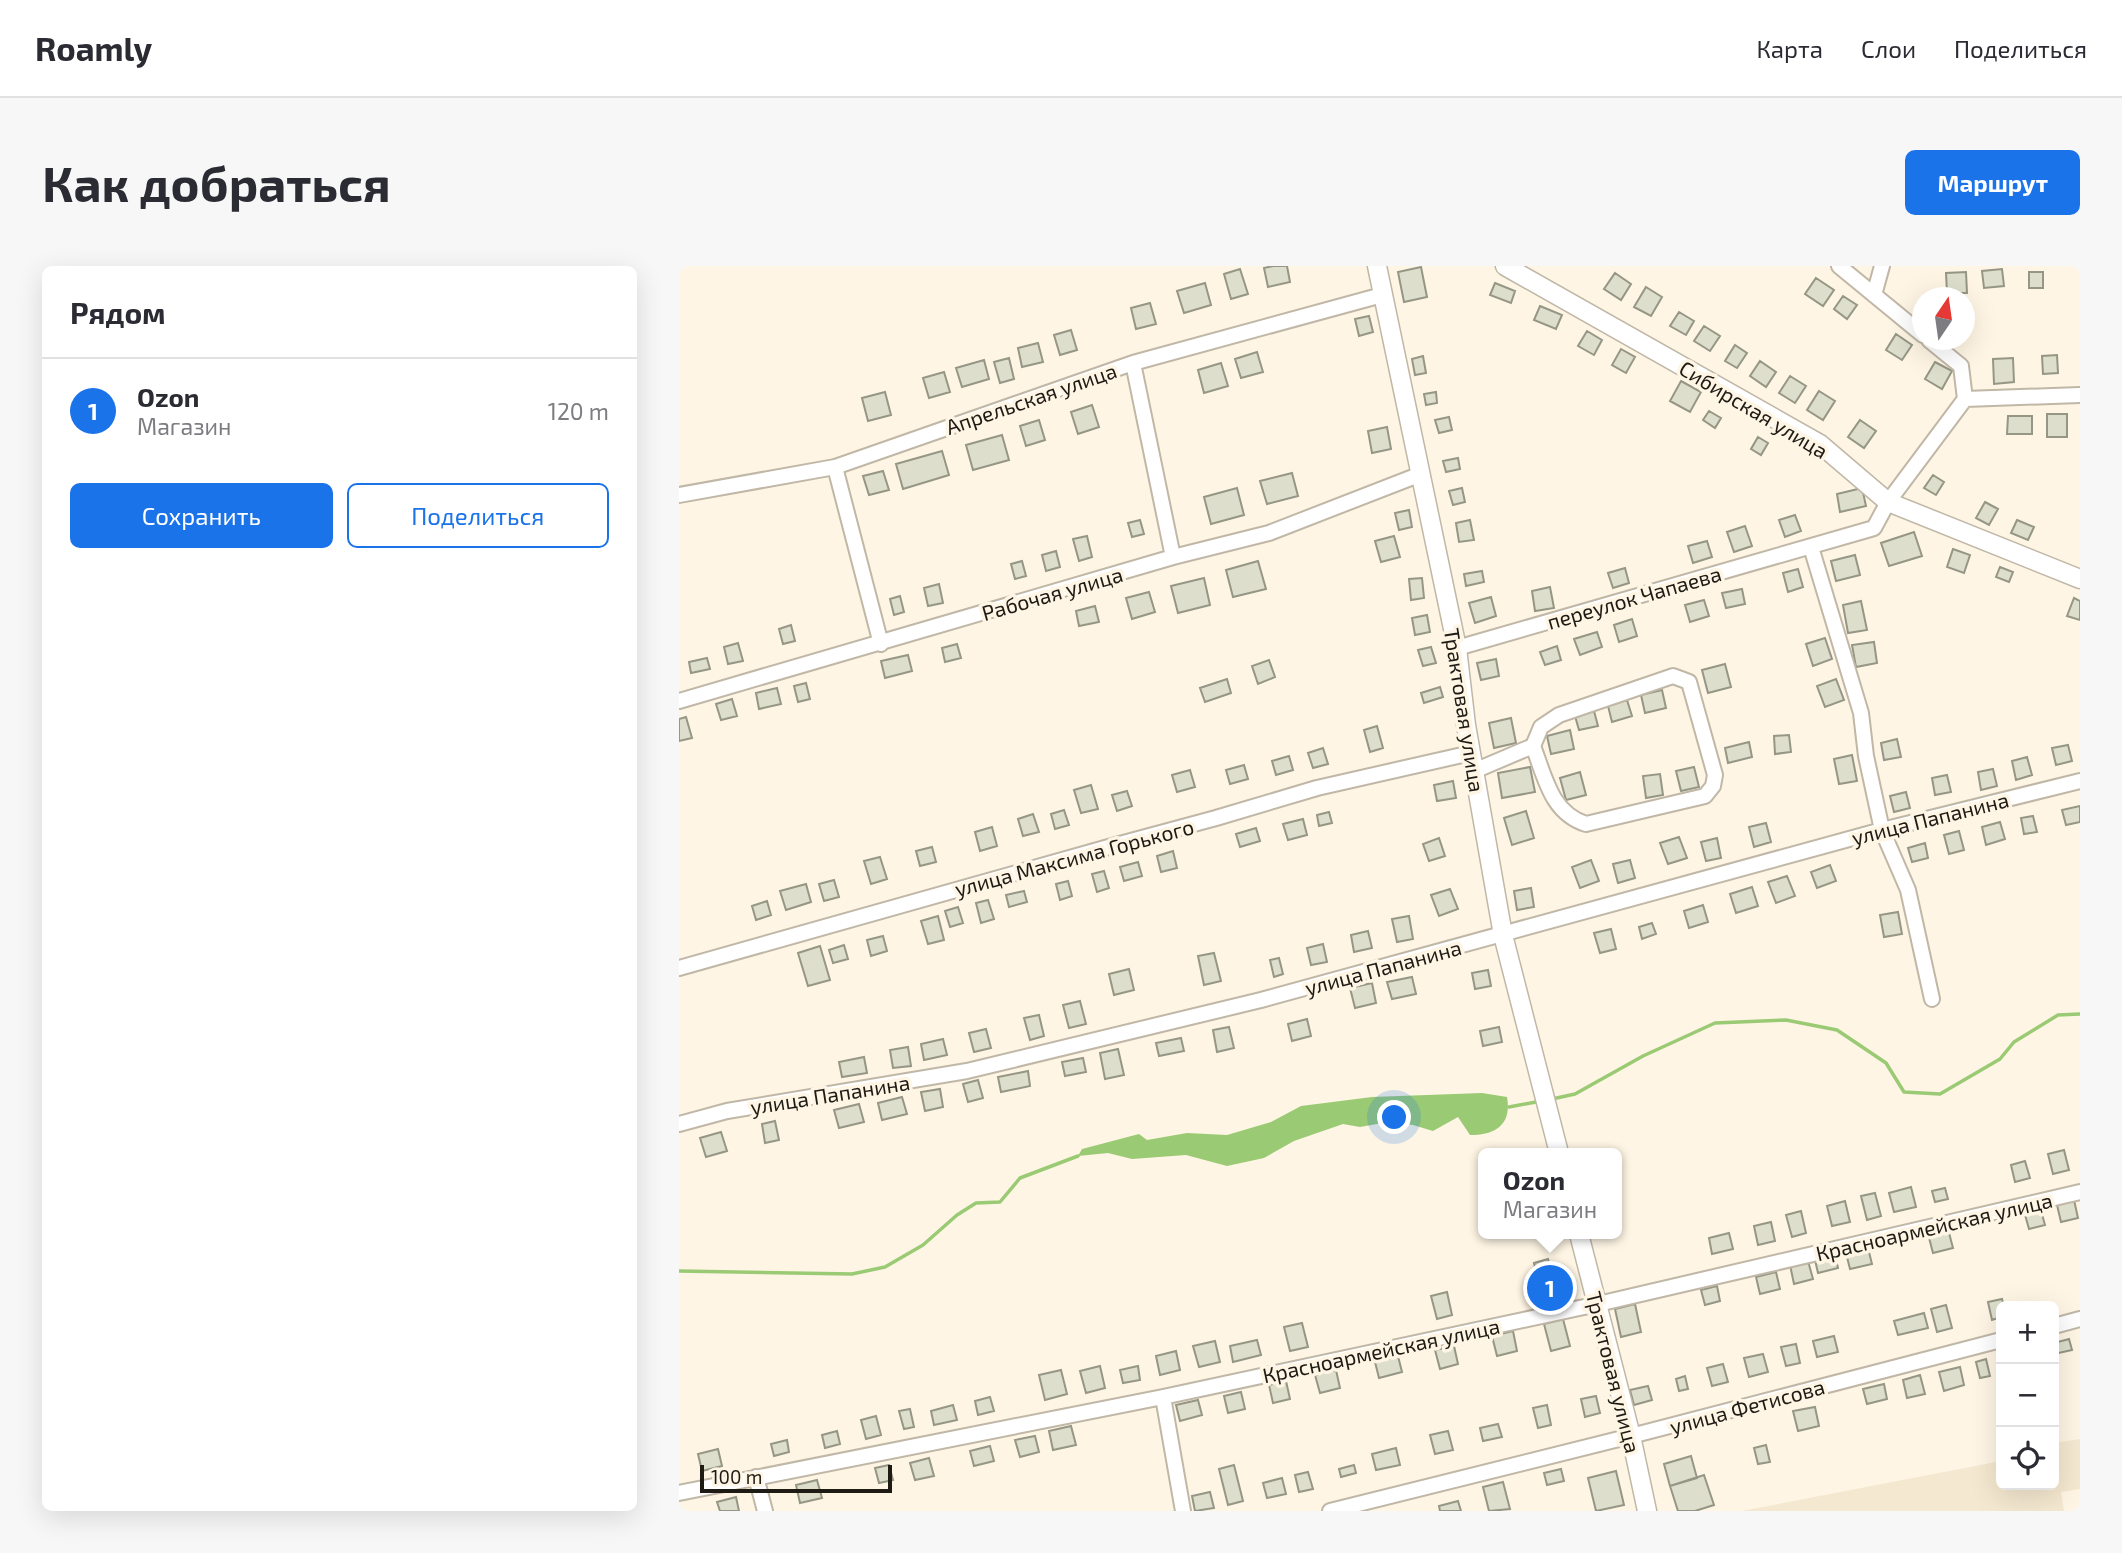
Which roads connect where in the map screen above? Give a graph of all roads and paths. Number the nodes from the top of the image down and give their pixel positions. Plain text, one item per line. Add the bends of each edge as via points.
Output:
1 (1377, 266) edge
2 (1505, 266) edge
3 (1839, 266) edge
4 (1882, 266) edge
5 (1382, 295) junction
6 (1874, 295) junction
7 (1912, 325) edge
8 (1941, 350) edge
9 (1133, 363) junction
10 (2080, 395) edge
11 (1965, 399) junction
12 (835, 467) junction
13 (1421, 474) junction
14 (679, 495) edge
15 (1888, 502) junction
16 (1811, 547) junction
17 (1173, 557) junction
18 (2080, 579) edge
19 (881, 643) junction
20 (1457, 648) junction
21 (679, 701) edge
22 (1533, 746) junction
23 (1473, 762) junction
24 (2080, 781) edge
25 (1882, 830) junction
26 (1503, 935) junction
27 (679, 968) edge
28 (1932, 999) dead end
29 (679, 1125) edge
30 (1558, 1148) edge
31 (2080, 1192) edge
32 (1580, 1239) edge
33 (1598, 1304) junction
34 (2080, 1319) edge
35 (2059, 1325) edge
36 (1996, 1341) edge
37 (1163, 1397) junction
38 (1631, 1436) junction
39 (756, 1477) junction
40 (679, 1493) edge
41 (765, 1511) edge
42 (1184, 1511) edge
43 (1330, 1511) edge
44 (1647, 1511) edge

1 - 5 street, Трактовая улица
2 - 15 street, Сибирская улица via 1820,444
3 - 6 street
4 - 6 street
5 - 9 street, Апрельская улица
5 - 13 street, Трактовая улица
6 - 7 street
8 - 11 street via 1961,366
9 - 12 street, Апрельская улица
9 - 17 street
10 - 11 street
11 - 15 street, переулок Чапаева
12 - 14 street, Апрельская улица
12 - 19 street
13 - 17 street, Рабочая улица via 1269,533
13 - 20 street, Трактовая улица
15 - 16 street, переулок Чапаева via 1874,528
15 - 18 street, Сибирская улица
16 - 20 street, переулок Чапаева
16 - 25 street via 1861,713
17 - 19 street, Рабочая улица
19 - 21 street, Рабочая улица
20 - 23 street, Трактовая улица
22 - 22 street via 1558,807 1571,819 1586,824 1705,796 1713,786 1715,775 1689,682 1673,676 1559,715 1541,727
22 - 23 street, улица Максима Горького
23 - 26 street, Трактовая улица
23 - 27 street, улица Максима Горького via 1317,788
24 - 25 street, улица Папанина
25 - 26 street, улица Папанина
25 - 28 street via 1908,890
26 - 29 street, улица Папанина via 967,1071 727,1111
26 - 30 street, Трактовая улица
31 - 33 street, Красноармейская улица
32 - 33 street, Трактовая улица
33 - 37 street, Красноармейская улица
33 - 38 street, Трактовая улица
34 - 35 street
36 - 38 street, улица Фетисова
37 - 39 street, Красноармейская улица
37 - 42 street
38 - 43 street, улица Фетисова
38 - 44 street, Трактовая улица
39 - 40 street, Красноармейская улица
39 - 41 street

